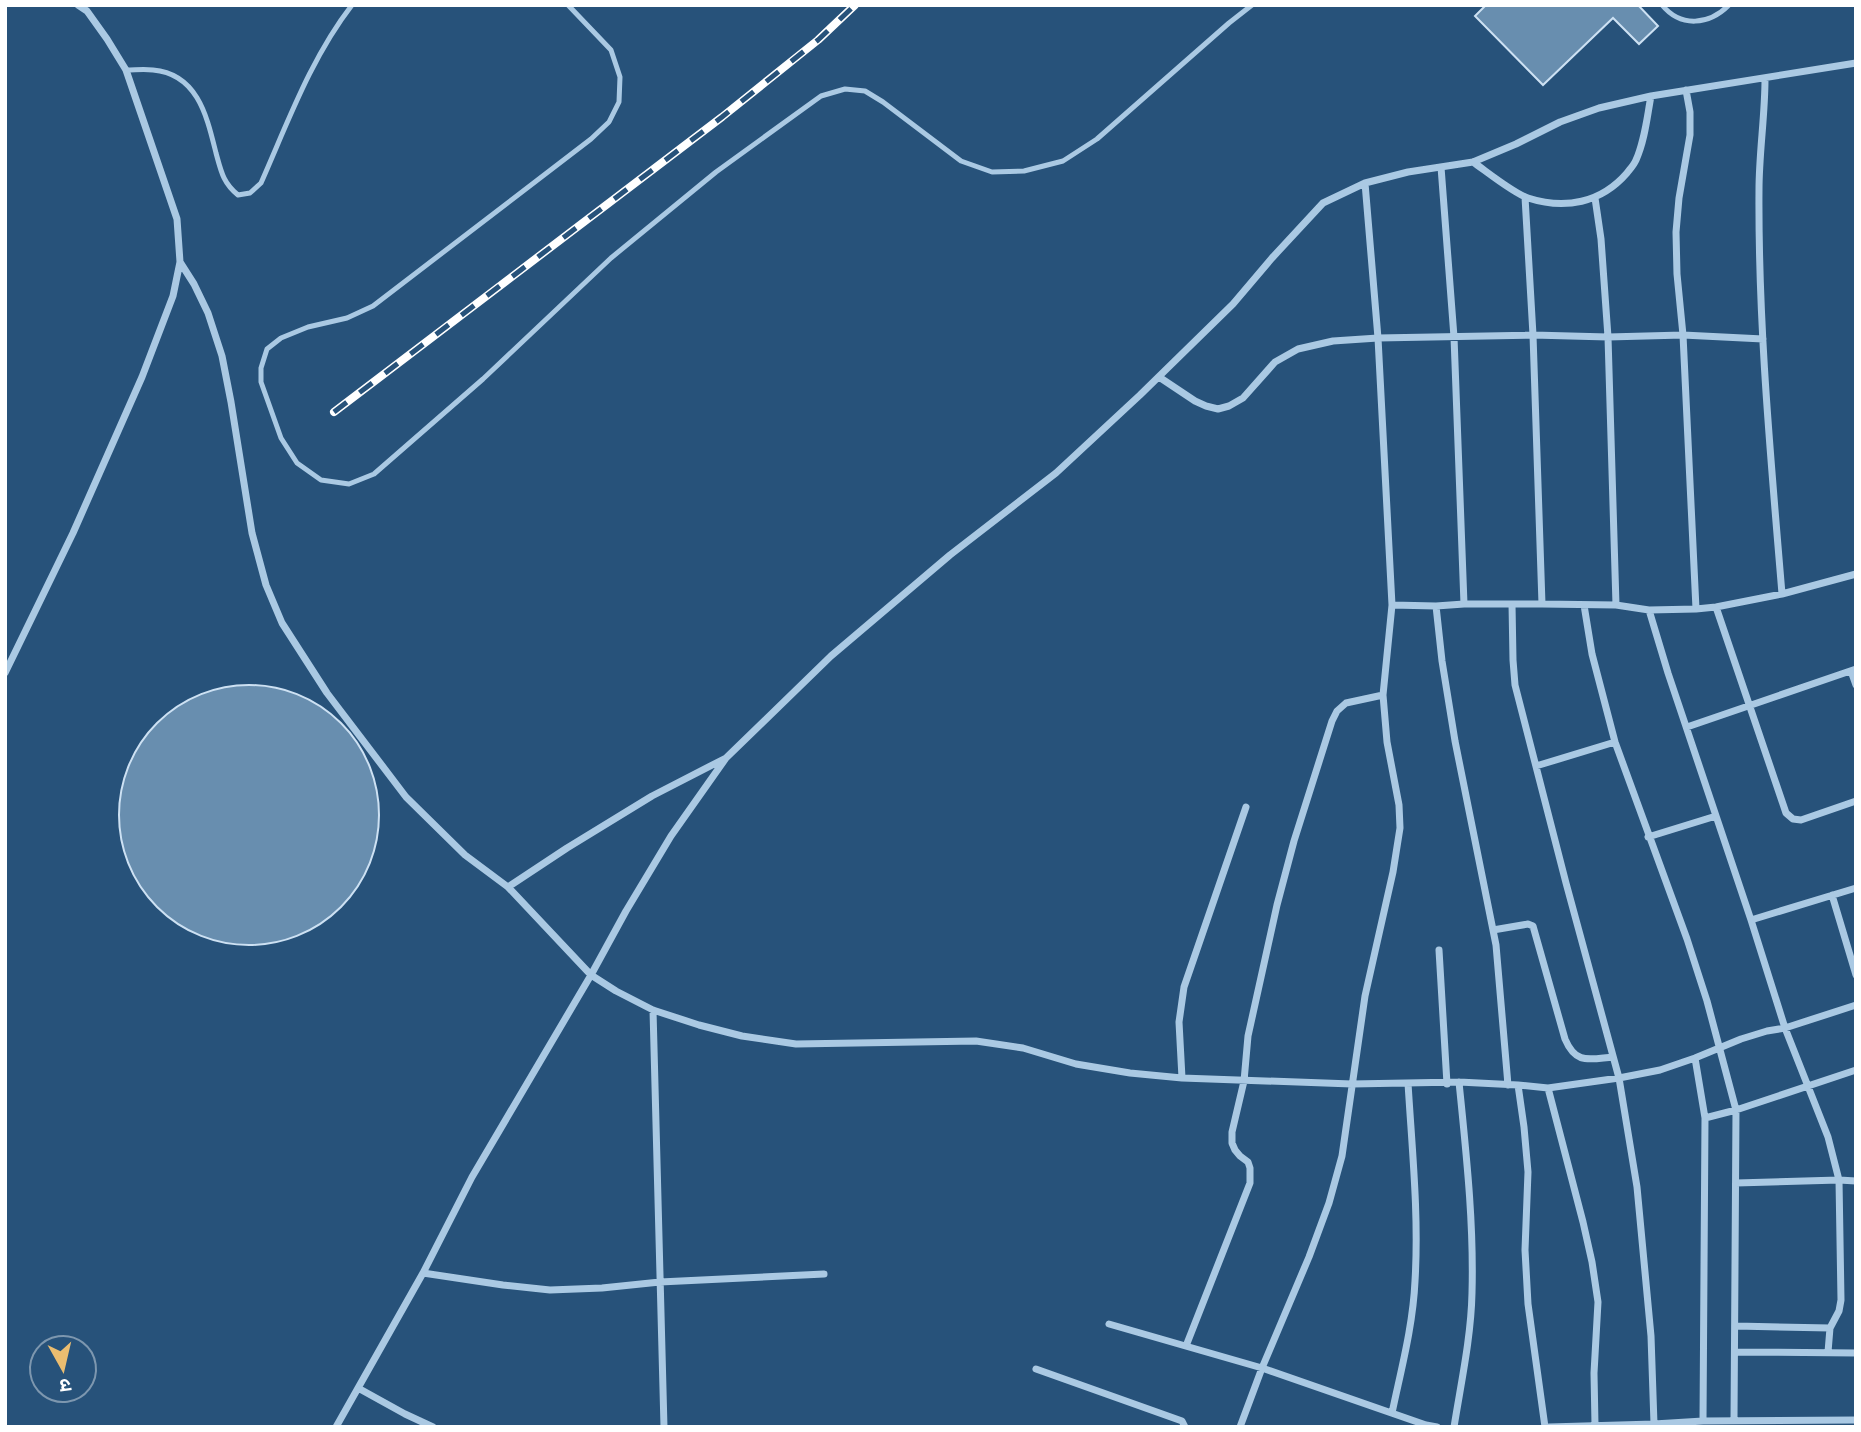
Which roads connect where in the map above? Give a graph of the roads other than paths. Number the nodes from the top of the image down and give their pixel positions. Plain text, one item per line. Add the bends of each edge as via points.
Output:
1 (352, 5) edge
2 (568, 5) edge
3 (1251, 5) edge
4 (1662, 5) edge
5 (1729, 5) edge
6 (83, 7) edge
7 (1856, 63) edge
8 (126, 70) junction
9 (1765, 79) junction
10 (1686, 90) junction
11 (1651, 96) junction
12 (1473, 162) junction
13 (1441, 167) junction
14 (1365, 183) junction
15 (1525, 197) junction
16 (1595, 198) junction
17 (180, 262) junction
18 (1533, 335) junction
19 (1683, 335) junction
20 (1454, 337) junction
21 (1608, 337) junction
22 (1378, 338) junction
23 (1763, 339) junction
24 (1159, 377) junction
25 (1856, 574) edge
26 (1782, 594) junction
27 (1464, 604) junction
28 (1512, 604) junction
29 (1542, 604) junction
30 (1392, 605) junction
31 (1584, 605) junction
32 (1436, 606) junction
33 (1616, 606) junction
34 (1716, 607) junction
35 (1696, 609) junction
36 (1649, 610) junction
37 (9, 656) edge
38 (1854, 670) edge
39 (5, 673) edge
40 (1856, 685) edge
41 (1383, 695) junction
42 (1749, 707) junction
43 (1687, 727) junction
44 (1615, 742) junction
45 (726, 758) junction
46 (1536, 766) junction
47 (1856, 801) edge
48 (1246, 807) dead end
49 (1716, 816) junction
50 (1648, 837) junction
51 (508, 887) junction
52 (1856, 888) edge
53 (1832, 895) junction
54 (1751, 920) junction
55 (1493, 930) junction
56 (1439, 950) dead end
57 (591, 975) junction
58 (1856, 975) edge
59 (1856, 1006) edge
60 (653, 1010) junction
61 (1785, 1028) junction
62 (1720, 1047) junction
63 (1613, 1057) junction
64 (1695, 1058) junction
65 (1856, 1070) edge
66 (1182, 1078) junction
67 (1619, 1078) junction
68 (1244, 1081) junction
69 (1459, 1082) junction
70 (1408, 1083) junction
71 (1352, 1084) junction
72 (1447, 1084) junction
73 (1508, 1084) junction
74 (1518, 1085) junction
75 (1808, 1087) junction
76 (1548, 1088) junction
77 (1737, 1110) junction
78 (1705, 1118) junction
79 (1839, 1180) junction
80 (1856, 1181) edge
81 (1736, 1183) junction
82 (423, 1273) junction
83 (824, 1274) dead end
84 (660, 1282) junction
85 (1109, 1324) dead end
86 (1735, 1326) junction
87 (1830, 1328) junction
88 (1186, 1346) junction
89 (1735, 1352) junction
90 (1828, 1352) junction
91 (1856, 1353) edge
92 (1262, 1368) junction
93 (1036, 1370) dead end
94 (358, 1388) junction
95 (1392, 1413) junction
96 (1856, 1420) edge
97 (1703, 1421) junction
98 (1734, 1421) junction
99 (1654, 1424) junction
100 (1595, 1425) junction
101 (336, 1427) edge
102 (433, 1427) edge
103 (664, 1427) edge
104 (1185, 1427) edge
105 (1240, 1427) edge
106 (1437, 1427) edge
107 (1454, 1427) edge
108 (1547, 1427) edge

1 - 8 lane via 311,70 261,183 250,193 238,195 227,186 206,115 194,92 176,76
2 - 3 lane via 611,50 620,77 620,102 609,122 373,306 308,327 267,349 261,382 281,438 297,463 321,480 349,484 374,474 484,379 621,249 821,96 845,89 865,91 961,161 992,172 1024,171 1063,162 1097,139
4 - 5 lane via 1687,21 1703,22
6 - 8 street
7 - 9 street
8 - 17 street via 177,219
9 - 10 street
9 - 23 street via 1759,190
10 - 11 street
10 - 19 street via 1690,135 1676,232
11 - 12 street via 1560,122
11 - 16 street via 1636,163 1616,185
12 - 13 street
12 - 15 street
13 - 14 street
13 - 20 street
14 - 22 street
14 - 24 street via 1323,203 1233,304
15 - 16 street via 1574,203
15 - 18 street
16 - 21 street
17 - 37 street via 173,296 142,377 73,533
17 - 51 street via 208,313 222,356 252,533 282,623 327,693 406,797 465,855
18 - 20 street
18 - 21 street
18 - 29 street
19 - 21 street
19 - 23 street
19 - 35 street
20 - 22 street
20 - 27 street
21 - 33 street
22 - 24 street via 1298,349 1275,362 1243,398 1218,409 1195,401
22 - 30 street
23 - 26 street
24 - 45 street via 1056,472 831,656
25 - 26 street
26 - 34 street
27 - 28 street
27 - 32 street
28 - 29 street
28 - 46 street via 1516,685
29 - 31 street
30 - 32 street
30 - 41 street
31 - 33 street
31 - 44 street
32 - 55 street via 1455,741
33 - 36 street
34 - 35 street
34 - 42 street
35 - 36 street
36 - 43 street
37 - 39 street
38 - 40 street
38 - 42 street
41 - 68 street via 1346,703 1332,721 1277,905 1248,1036
41 - 71 street via 1400,828
42 - 43 street
42 - 47 street via 1786,813 1801,820
43 - 49 street
44 - 46 street
44 - 50 street
45 - 51 street via 652,796
45 - 57 street via 671,836
46 - 63 street
48 - 66 street via 1184,987 1179,1022
49 - 50 street
49 - 54 street
50 - 62 street via 1687,939
51 - 57 street
52 - 53 street
53 - 54 street
53 - 58 street
54 - 61 street
55 - 63 street via 1533,926 1570,1051 1584,1059
55 - 73 street
56 - 72 street
57 - 60 street
57 - 82 street via 472,1177
59 - 61 street
60 - 66 street via 742,1037 796,1044 976,1041 1023,1048 1076,1064
60 - 84 street
61 - 62 street
61 - 75 street
62 - 64 street
62 - 77 street
63 - 67 street
64 - 67 street
64 - 78 street
65 - 75 street
66 - 68 street
67 - 76 street
67 - 99 street via 1637,1187
68 - 71 street
68 - 88 street via 1232,1132 1233,1143 1248,1162 1250,1183
69 - 72 street
69 - 73 street
69 - 107 street via 1473,1234 1468,1338
70 - 71 street
70 - 72 street
70 - 95 street via 1415,1283
71 - 92 street via 1342,1156 1329,1203
73 - 74 street
74 - 76 street
74 - 108 street via 1528,1172 1528,1304
75 - 77 street
75 - 79 street
76 - 100 street via 1583,1222 1598,1302
77 - 78 street
77 - 81 street
78 - 97 street
79 - 80 street
79 - 81 street
79 - 87 street via 1840,1300
81 - 86 street
82 - 84 street via 551,1290
82 - 94 street
83 - 84 street
84 - 103 street
85 - 88 street
86 - 87 street
86 - 89 street
87 - 90 street
88 - 92 street
89 - 90 street
89 - 98 street
90 - 91 street
92 - 95 street
92 - 105 street
93 - 104 street via 1182,1421
94 - 101 street
94 - 102 street
95 - 106 street
96 - 98 street
97 - 98 street
97 - 99 street
99 - 100 street
100 - 108 street

